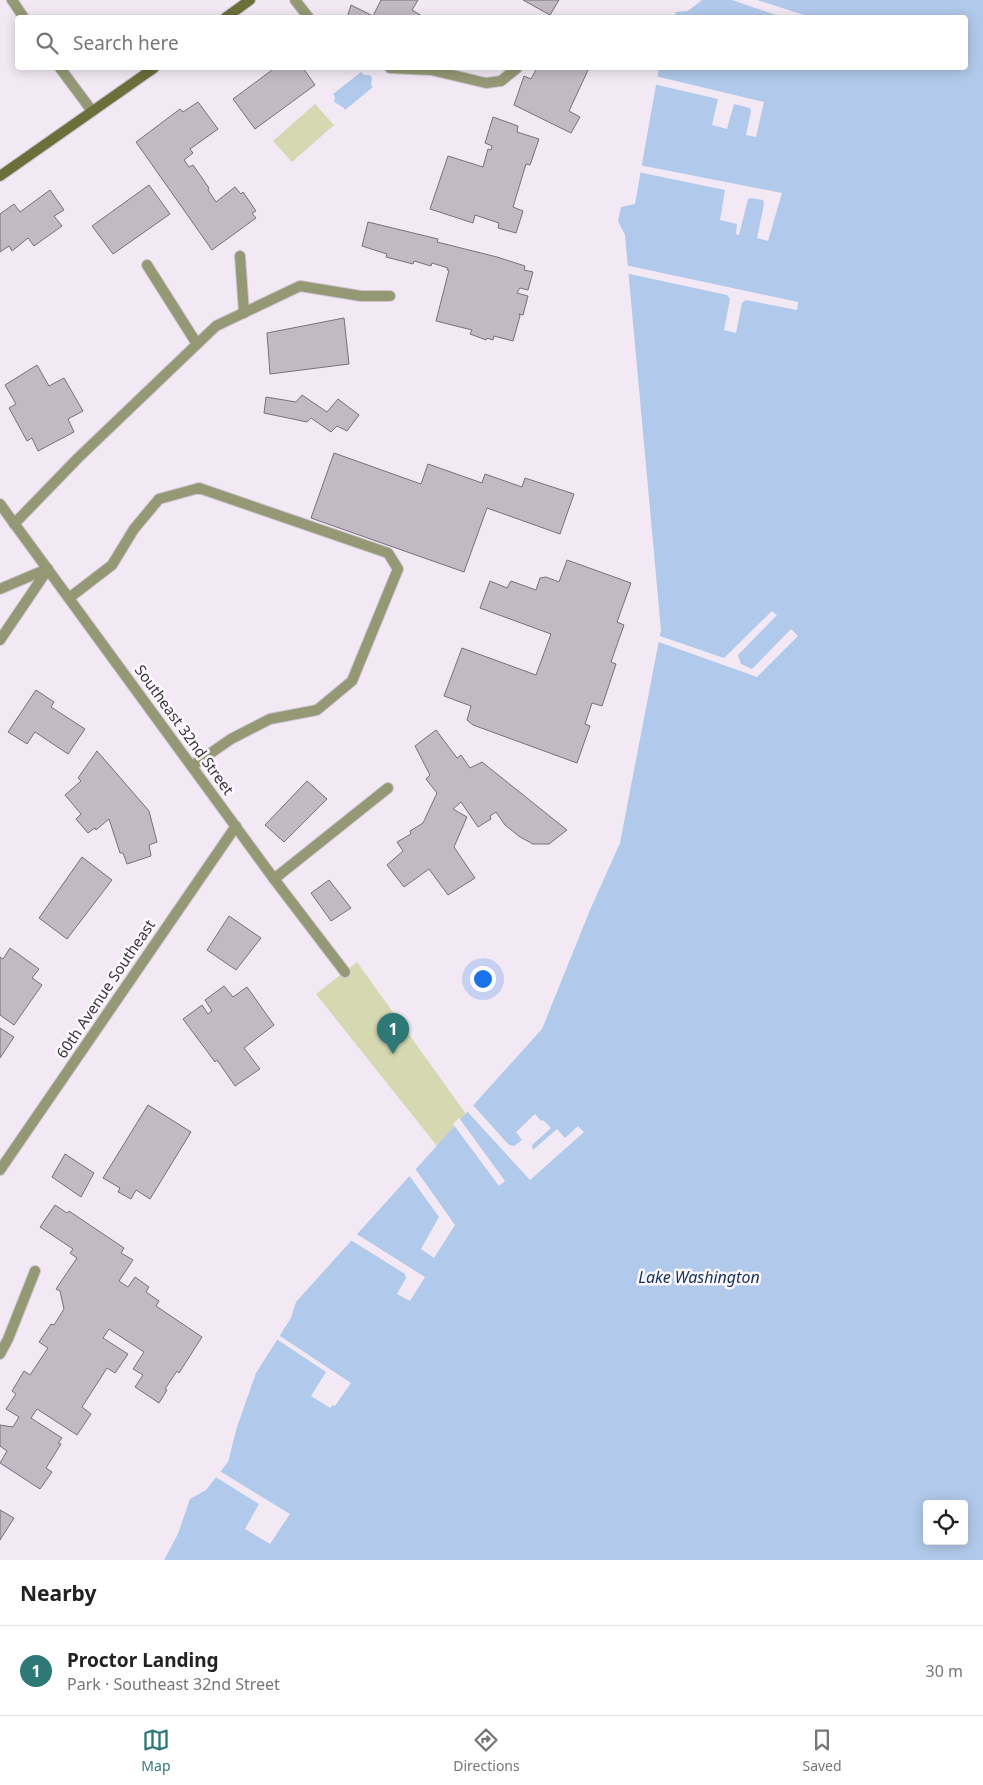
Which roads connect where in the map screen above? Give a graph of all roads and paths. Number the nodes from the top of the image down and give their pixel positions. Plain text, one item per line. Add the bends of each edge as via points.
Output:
1 (12, 0) edge
2 (250, 0) edge
3 (295, 0) edge
4 (22, 15) edge
5 (229, 15) edge
6 (307, 15) edge
7 (61, 70) edge
8 (151, 70) edge
9 (431, 70) edge
10 (514, 70) edge
11 (92, 111) junction
12 (0, 176) edge
13 (240, 256) dead end
14 (147, 265) dead end
15 (390, 296) dead end
16 (244, 313) junction
17 (197, 344) junction
18 (0, 504) edge
19 (14, 524) junction
20 (48, 569) junction
21 (0, 589) edge
22 (69, 598) junction
23 (0, 640) edge
24 (192, 766) junction
25 (388, 788) dead end
26 (236, 826) junction
27 (274, 879) junction
28 (344, 972) dead end
29 (0, 1170) edge
30 (35, 1271) dead end
31 (0, 1354) edge

1 - 4 street
2 - 5 street
3 - 6 street
7 - 11 street
8 - 11 street
9 - 10 street via 486,83 502,81
11 - 12 street
13 - 16 street
14 - 17 street
15 - 16 street via 361,296 300,286
16 - 17 street via 216,326
17 - 19 street
18 - 19 street, Southeast 32nd Street
19 - 20 street, Southeast 32nd Street
20 - 21 street
20 - 22 street, Southeast 32nd Street
20 - 23 street
22 - 24 street, Southeast 32nd Street
22 - 24 street via 112,565 134,529 159,499 199,488 388,553 398,569 352,681 317,710 270,719 231,739
24 - 26 street, Southeast 32nd Street
25 - 27 street
26 - 27 street, Southeast 32nd Street
26 - 29 street, 60th Avenue Southeast
27 - 28 street, Southeast 32nd Street
30 - 31 street

